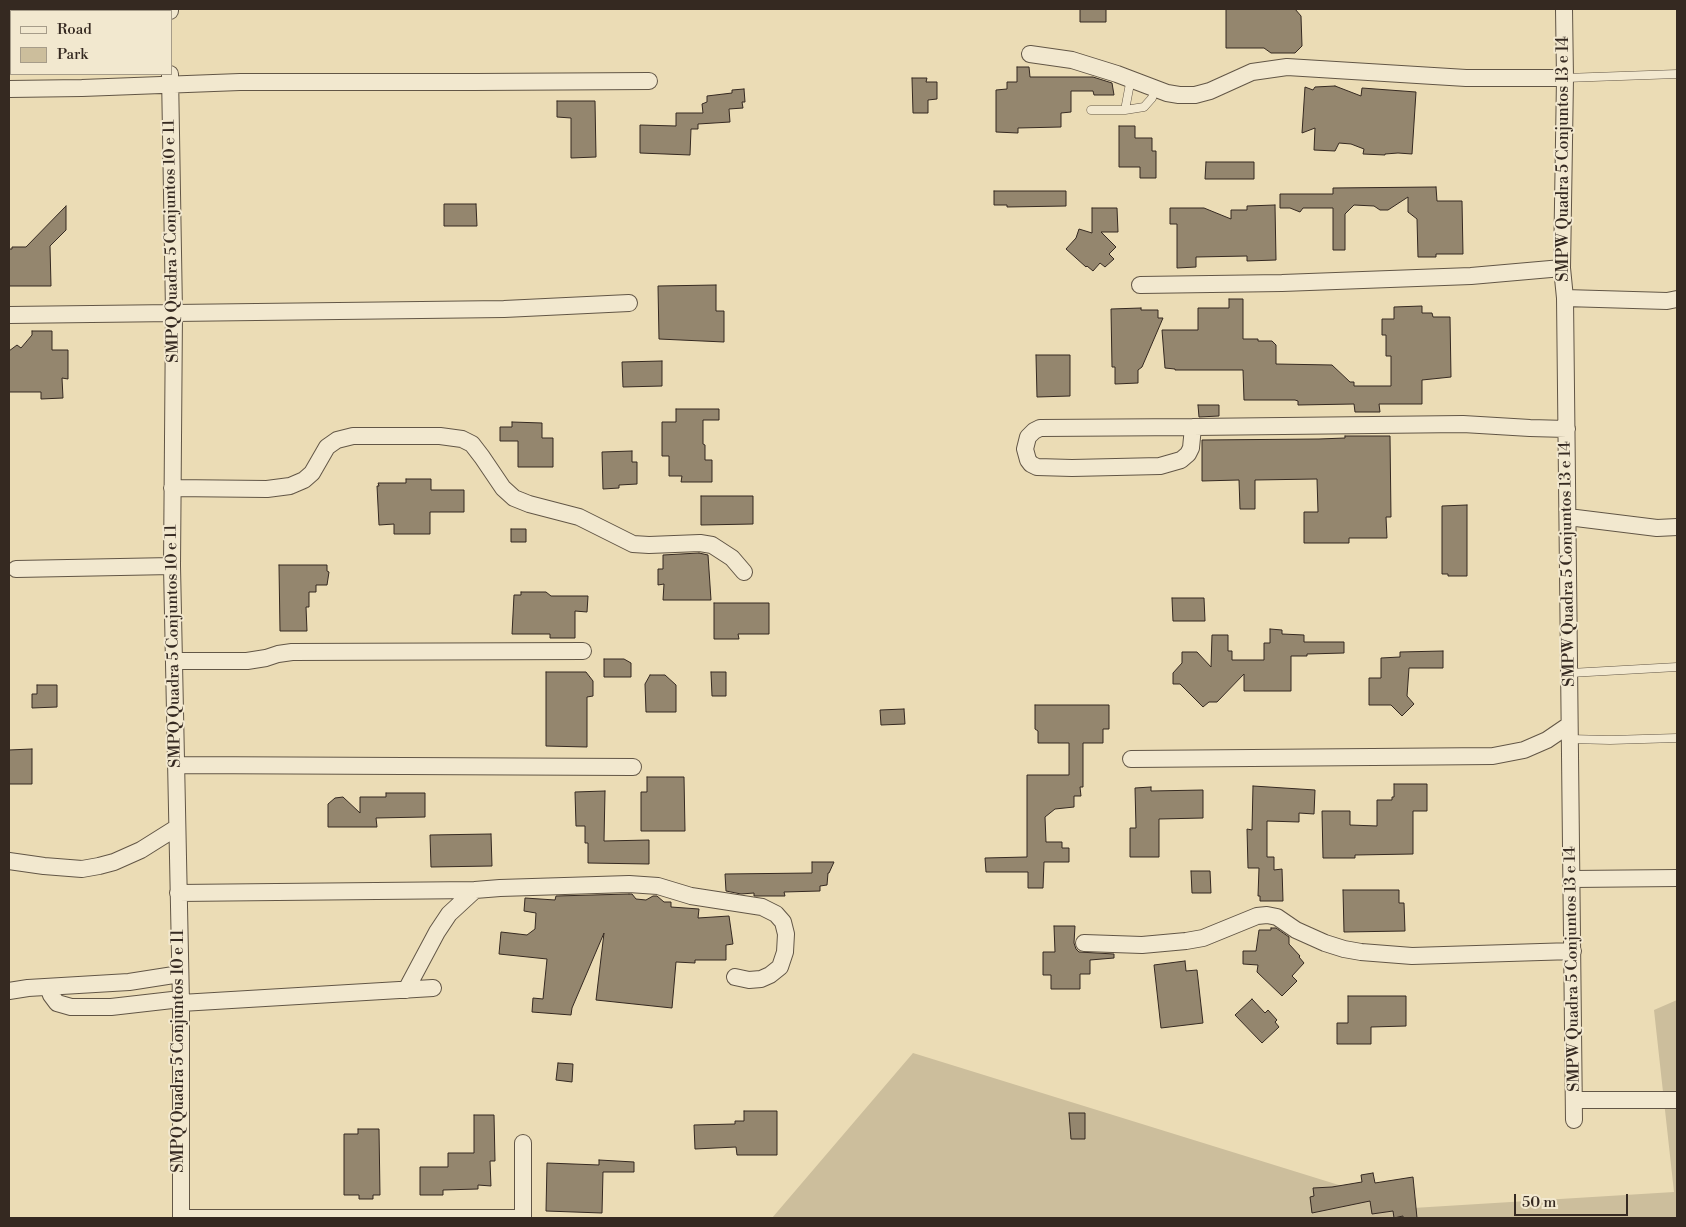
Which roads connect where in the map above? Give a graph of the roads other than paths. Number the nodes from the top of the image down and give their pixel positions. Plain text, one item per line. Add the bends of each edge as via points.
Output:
1 (1564, 9) edge
2 (1030, 54) dead end
3 (1677, 74) edge
4 (1131, 78) junction
5 (1565, 78) junction
6 (170, 79) edge
7 (650, 81) dead end
8 (1155, 88) junction
9 (9, 89) edge
10 (1091, 110) dead end
11 (1125, 110) junction
12 (1562, 268) junction
13 (1140, 285) dead end
14 (1565, 298) junction
15 (1677, 298) edge
16 (629, 303) dead end
17 (174, 312) junction
18 (9, 314) edge
19 (1193, 427) junction
20 (1567, 429) junction
21 (172, 488) junction
22 (1568, 517) junction
23 (1677, 527) edge
24 (172, 566) junction
25 (16, 569) dead end
26 (744, 572) dead end
27 (583, 651) dead end
28 (174, 661) junction
29 (1677, 667) edge
30 (1570, 673) junction
31 (1569, 732) junction
32 (1677, 738) edge
33 (1130, 760) dead end
34 (176, 765) junction
35 (633, 767) dead end
36 (176, 828) junction
37 (9, 860) edge
38 (1572, 878) junction
39 (1677, 878) edge
40 (475, 890) junction
41 (178, 893) junction
42 (1084, 942) dead end
43 (1573, 951) junction
44 (180, 974) junction
45 (735, 977) dead end
46 (48, 987) junction
47 (433, 988) dead end
48 (406, 990) junction
49 (9, 992) edge
50 (181, 1001) junction
51 (1574, 1100) junction
52 (1677, 1100) edge
53 (1574, 1120) dead end
54 (522, 1143) dead end
55 (181, 1218) edge
56 (523, 1218) edge

1 - 5 street, SMPW Quadra 5 Conjuntos 13 e 14
2 - 4 street via 1072,60
3 - 5 lane
4 - 8 street
4 - 11 lane
5 - 8 street via 1466,78 1287,67 1252,72 1195,95 1179,95
5 - 12 street, SMPW Quadra 5 Conjuntos 13 e 14
6 - 7 street via 250,82
6 - 9 street via 82,88
6 - 17 street, SMPQ Quadra 5 Conjuntos 10 e 11
8 - 11 lane via 1144,107
10 - 11 lane
12 - 13 street via 1441,277
12 - 14 street, SMPW Quadra 5 Conjuntos 13 e 14
14 - 15 street via 1667,301
14 - 20 street, SMPW Quadra 5 Conjuntos 13 e 14
16 - 17 street via 504,309
17 - 18 street
17 - 21 street, SMPQ Quadra 5 Conjuntos 10 e 11
19 - 19 street via 1040,428 1028,437 1025,449 1028,460 1037,467 1160,466 1181,460 1188,454
19 - 20 street via 1463,424
20 - 22 street, SMPW Quadra 5 Conjuntos 13 e 14
21 - 24 street, SMPQ Quadra 5 Conjuntos 10 e 11
21 - 26 street via 268,489 290,486 312,473 327,447 337,440 353,436 462,439 472,444 503,488 514,498 579,517 633,544 712,545 732,558
22 - 23 street via 1657,528
22 - 30 street, SMPW Quadra 5 Conjuntos 13 e 14
24 - 25 street
24 - 28 street, SMPQ Quadra 5 Conjuntos 10 e 11
27 - 28 street via 292,652 248,661
28 - 34 street, SMPQ Quadra 5 Conjuntos 10 e 11
29 - 30 lane
30 - 31 street, SMPW Quadra 5 Conjuntos 13 e 14
31 - 32 lane via 1610,740
31 - 33 street via 1524,750 1493,756
31 - 38 street, SMPW Quadra 5 Conjuntos 13 e 14
34 - 35 street
34 - 36 street, SMPQ Quadra 5 Conjuntos 10 e 11
36 - 37 street via 141,850 99,866 72,868
36 - 41 street, SMPQ Quadra 5 Conjuntos 10 e 11
38 - 39 street
38 - 43 street, SMPW Quadra 5 Conjuntos 13 e 14
40 - 41 street
40 - 45 street via 629,884 658,886 691,896 762,907 776,914 783,922 786,934 786,952 780,967 761,979
40 - 48 street via 449,914 436,932
41 - 44 street, SMPQ Quadra 5 Conjuntos 10 e 11
42 - 43 street via 1142,945 1186,941 1267,914 1325,943 1361,952 1412,956
43 - 51 street, SMPW Quadra 5 Conjuntos 13 e 14
44 - 46 street via 129,982
44 - 50 street, SMPQ Quadra 5 Conjuntos 10 e 11
46 - 49 street
46 - 50 street via 57,1003 71,1007
47 - 48 street
48 - 50 street
50 - 55 street, SMPQ Quadra 5 Conjuntos 10 e 11
51 - 52 street
51 - 53 street, SMPW Quadra 5 Conjuntos 13 e 14
54 - 56 street
55 - 56 street

